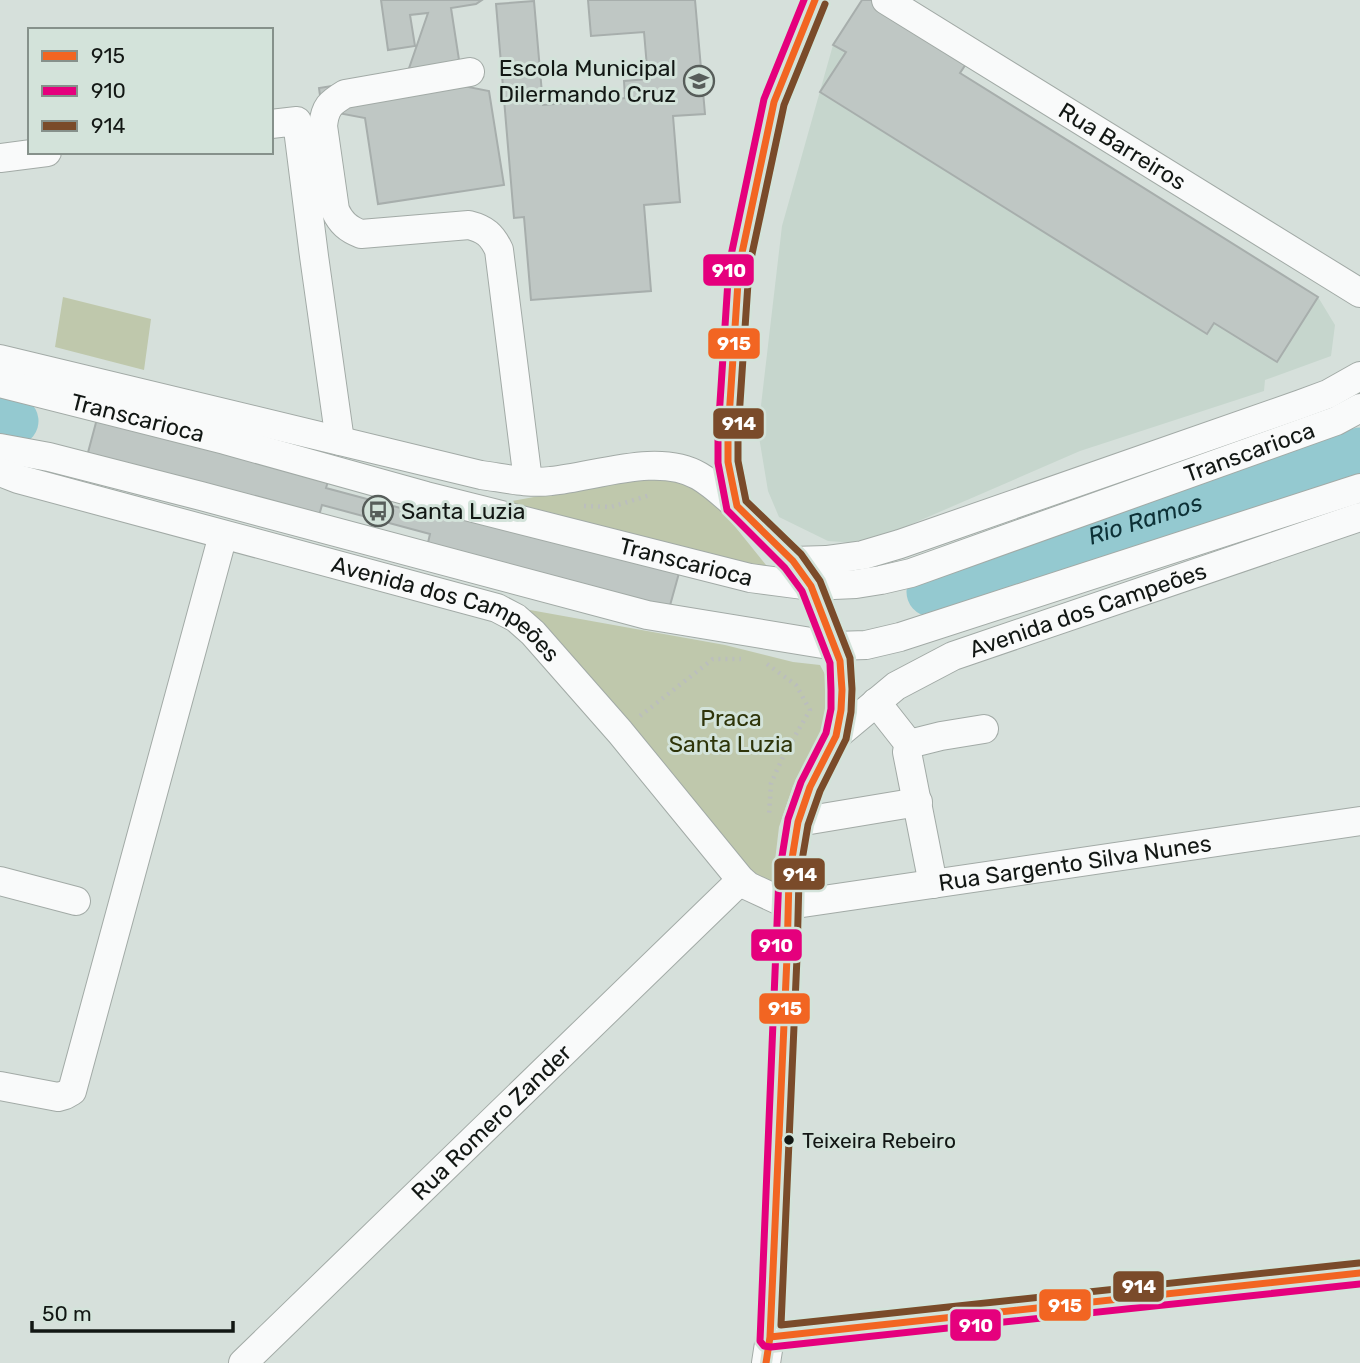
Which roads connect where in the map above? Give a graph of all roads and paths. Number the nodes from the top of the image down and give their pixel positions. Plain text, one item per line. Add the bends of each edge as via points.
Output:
1 (814, 0) edge
2 (886, 0) edge
3 (470, 72) dead end
4 (273, 124) edge
5 (31, 154) edge
6 (0, 158) edge
7 (1360, 293) edge
8 (0, 359) edge
9 (1360, 376) edge
10 (0, 383) edge
11 (1360, 408) edge
12 (340, 441) junction
13 (0, 448) edge
14 (0, 472) edge
15 (528, 481) junction
16 (1360, 488) edge
17 (655, 494) dead end
18 (574, 506) dead end
19 (737, 506) junction
20 (1360, 517) edge
21 (223, 535) junction
22 (793, 561) junction
23 (811, 586) junction
24 (835, 646) junction
25 (746, 655) dead end
26 (763, 661) dead end
27 (876, 702) junction
28 (984, 729) dead end
29 (620, 732) junction
30 (836, 736) junction
31 (909, 744) junction
32 (918, 802) junction
33 (1360, 821) edge
34 (769, 822) dead end
35 (798, 822) junction
36 (741, 880) junction
37 (0, 881) edge
38 (933, 884) junction
39 (76, 901) dead end
40 (789, 905) junction
41 (0, 1086) edge
42 (1360, 1273) edge
43 (768, 1350) edge
44 (243, 1363) edge

1 - 19 street via 774,102 739,267 728,433
2 - 7 street, Rua Barreiros
3 - 15 street via 345,94 331,102 323,126 335,210 349,230 361,234 469,225 483,229 493,239 499,250
4 - 12 street via 297,121
5 - 6 street
8 - 12 street
9 - 22 street via 1310,401 900,544 863,555
10 - 23 street, Transcarioca via 750,578
11 - 23 street, Transcarioca via 1336,421 911,573 856,584
12 - 15 street via 481,475
13 - 24 street via 201,496 647,615
14 - 21 street, Avenida dos Campeões
15 - 19 street via 665,467 698,475
16 - 24 street via 900,638
17 - 18 path via 611,507
19 - 22 street
20 - 27 street, Avenida dos Campeões via 953,656
21 - 29 street, Avenida dos Campeões via 497,608 533,634
21 - 41 street via 72,1091 58,1097
22 - 23 street
23 - 24 street
24 - 30 street via 842,690
25 - 29 path via 739,660 713,659
26 - 34 path via 796,685 810,710 771,783
27 - 30 street, Avenida dos Campeões
27 - 31 street
28 - 31 street
29 - 36 street, Avenida dos Campeões
30 - 35 street
31 - 32 street
32 - 35 street
32 - 38 street
33 - 38 street, Rua Sargento Silva Nunes
35 - 40 street
36 - 40 street, Avenida dos Campeões
36 - 44 street, Rua Romero Zander
37 - 39 street
38 - 40 street, Rua Sargento Silva Nunes
40 - 43 street
42 - 43 street

